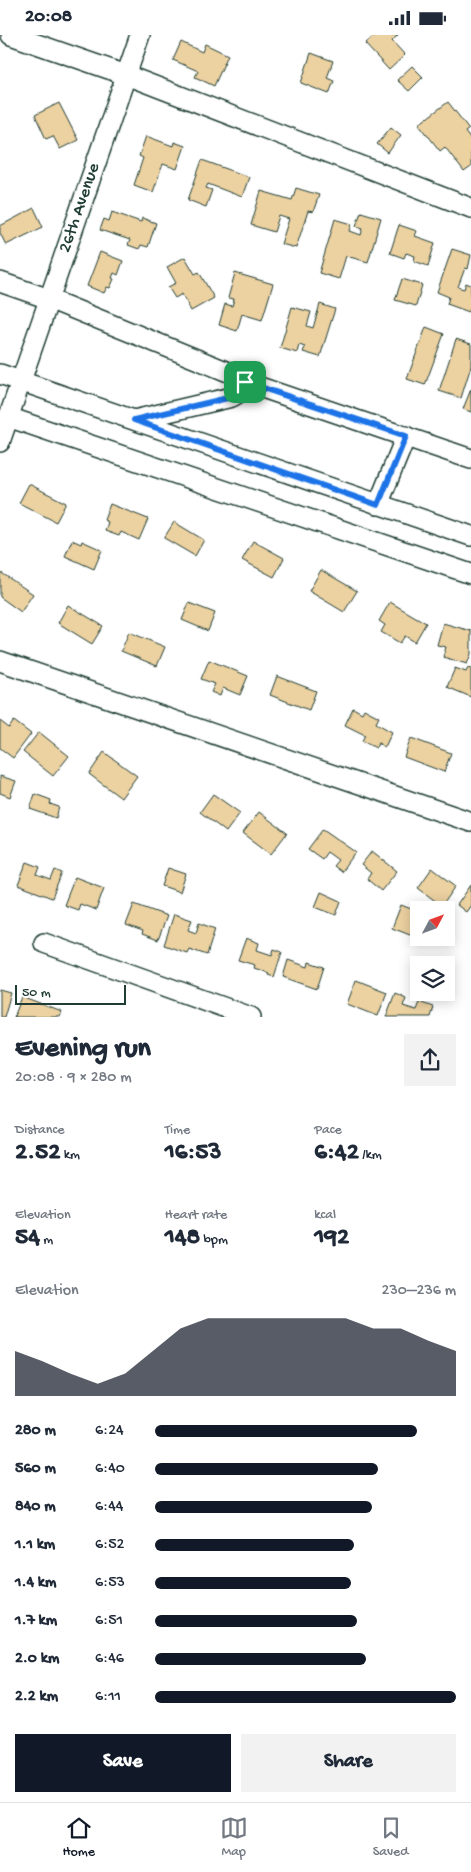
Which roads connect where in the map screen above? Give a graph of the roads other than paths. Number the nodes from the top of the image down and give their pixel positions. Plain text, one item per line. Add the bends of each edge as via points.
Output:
1 (11, 35) edge
2 (140, 35) edge
3 (126, 75) junction
4 (471, 207) edge
5 (0, 282) edge
6 (48, 299) junction
7 (0, 373) edge
8 (20, 380) junction
9 (245, 382) junction
10 (8, 417) junction
11 (134, 420) junction
12 (406, 436) junction
13 (0, 442) edge
14 (471, 459) edge
15 (378, 505) junction
16 (471, 536) edge
17 (471, 574) edge
18 (0, 661) edge
19 (471, 822) edge
20 (44, 943) dead end
21 (251, 1017) edge

1 - 3 street
2 - 3 street, 26th Avenue
3 - 4 street
3 - 6 street, 26th Avenue
5 - 6 street
6 - 8 street, 26th Avenue
6 - 9 street via 238,376
7 - 8 street
8 - 10 street, 26th Avenue
8 - 11 street
9 - 11 street via 242,391 232,397
9 - 12 street
10 - 13 street, 26th Avenue
10 - 17 street
11 - 15 street
12 - 14 street
12 - 15 street
15 - 16 street
18 - 19 street
20 - 21 street

